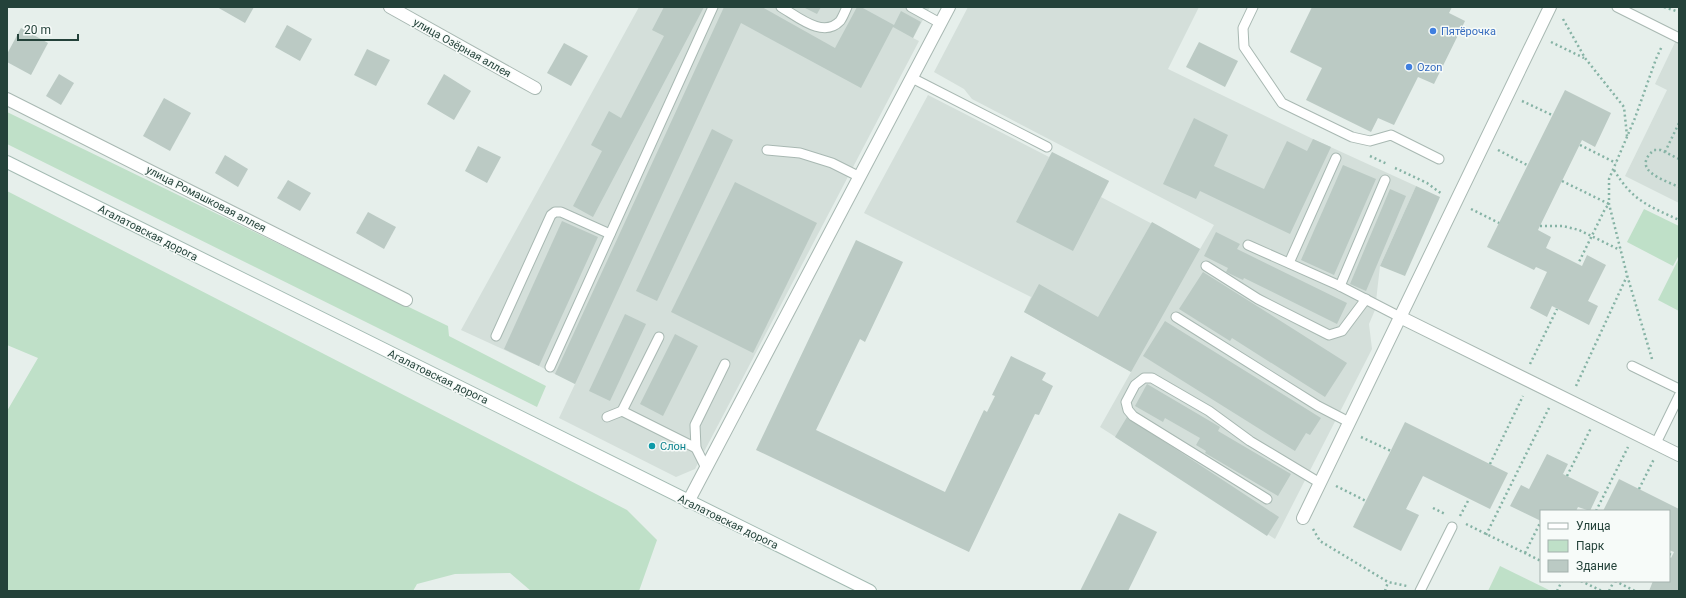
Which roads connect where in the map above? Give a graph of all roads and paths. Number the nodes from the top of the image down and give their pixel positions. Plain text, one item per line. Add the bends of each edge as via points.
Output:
1 (390, 7) edge
2 (713, 7) edge
3 (781, 7) edge
4 (847, 7) edge
5 (911, 7) edge
6 (949, 7) edge
7 (1253, 7) edge
8 (1550, 7) edge
9 (1617, 7) edge
10 (1664, 7) edge
11 (1679, 12) edge
12 (1562, 17) dead end
13 (940, 23) junction
14 (1669, 33) junction
15 (1679, 38) edge
16 (1550, 41) dead end
17 (1585, 58) junction
18 (912, 78) junction
19 (535, 88) dead end
20 (7, 99) edge
21 (1521, 100) dead end
22 (1552, 115) dead end
23 (1679, 123) edge
24 (1352, 137) junction
25 (1627, 137) junction
26 (1580, 145) dead end
27 (1047, 147) dead end
28 (767, 150) dead end
29 (1497, 150) dead end
30 (1665, 152) junction
31 (1336, 158) dead end
32 (1439, 159) dead end
33 (1679, 159) edge
34 (7, 162) edge
35 (1616, 163) junction
36 (1528, 165) dead end
37 (1613, 170) junction
38 (860, 176) junction
39 (1386, 180) dead end
40 (1562, 181) dead end
41 (1679, 187) edge
42 (1455, 203) junction
43 (1609, 204) junction
44 (1469, 208) dead end
45 (1679, 220) edge
46 (1499, 223) dead end
47 (1540, 226) dead end
48 (610, 234) junction
49 (1591, 236) junction
50 (1248, 245) dead end
51 (1621, 251) junction
52 (1289, 263) junction
53 (1578, 264) dead end
54 (1206, 266) dead end
55 (1627, 275) junction
56 (1340, 286) junction
57 (1366, 299) junction
58 (406, 300) dead end
59 (1557, 309) dead end
60 (1176, 317) dead end
61 (1400, 317) junction
62 (496, 336) dead end
63 (659, 337) dead end
64 (726, 364) dead end
65 (1529, 365) dead end
66 (1632, 366) dead end
67 (550, 367) dead end
68 (1658, 379) junction
69 (1575, 388) dead end
70 (1679, 389) edge
71 (1525, 392) dead end
72 (1679, 396) edge
73 (1551, 405) dead end
74 (622, 411) junction
75 (607, 417) dead end
76 (1349, 422) junction
77 (1592, 425) dead end
78 (1357, 435) dead end
79 (1656, 443) junction
80 (1630, 444) dead end
81 (696, 448) junction
82 (1391, 451) dead end
83 (1679, 454) edge
84 (1655, 456) dead end
85 (1490, 464) dead end
86 (706, 468) junction
87 (1567, 476) dead end
88 (1320, 483) junction
89 (1334, 484) dead end
90 (1639, 489) dead end
91 (1268, 499) dead end
92 (1469, 499) dead end
93 (1366, 501) dead end
94 (688, 502) junction
95 (1433, 508) dead end
96 (1597, 510) edge
97 (1450, 516) dead end
98 (1303, 518) joint
99 (1540, 523) edge
100 (1455, 524) joint
101 (1465, 524) dead end
102 (1486, 535) junction
103 (1525, 553) junction
104 (1540, 560) edge
105 (1388, 582) junction
106 (1562, 582) edge
107 (1583, 582) edge
108 (1614, 582) edge
109 (1617, 582) edge
110 (1421, 590) edge
111 (870, 591) edge
112 (1385, 591) edge
113 (1557, 591) edge
114 (1602, 591) edge
115 (1610, 591) edge
116 (1636, 591) edge

1 - 19 street, улица Озёрная аллея
2 - 48 lane
3 - 4 lane via 817,27 830,28 840,21
5 - 13 lane
6 - 13 street
7 - 24 lane via 1243,28 1244,47 1282,103
8 - 42 street
9 - 14 lane
10 - 11 path
12 - 17 path
13 - 18 street
14 - 15 lane
14 - 25 path via 1656,59
16 - 17 path
17 - 25 path via 1624,108
18 - 27 lane
18 - 38 street
20 - 58 street, улица Ромашковая аллея
21 - 22 path
23 - 30 path
24 - 32 lane via 1370,141 1390,135
24 - 42 path via 1358,150 1427,184
25 - 35 path
26 - 35 path
28 - 38 lane via 800,153 832,163
29 - 36 path
30 - 33 path
30 - 41 path via 1654,150 1647,155 1646,167 1650,173
31 - 52 lane
34 - 94 street, Агалатовская дорога
35 - 37 path
37 - 43 path via 1609,179
37 - 45 path via 1624,187 1643,203
38 - 86 street
39 - 56 lane
40 - 43 path
42 - 61 street
43 - 49 path
43 - 51 path
44 - 46 path
47 - 49 path via 1563,226
48 - 62 lane via 561,212 551,215
48 - 67 lane
49 - 51 path
49 - 53 path
50 - 52 lane
51 - 55 path
52 - 56 lane
54 - 57 lane via 1258,299 1329,335 1342,331
55 - 68 path
55 - 69 path
56 - 57 lane
57 - 61 lane
59 - 65 path
60 - 76 lane via 1318,406
61 - 76 street
61 - 79 street
63 - 74 lane
64 - 81 lane via 695,425
66 - 68 lane
68 - 70 lane
71 - 85 path
72 - 79 lane
73 - 102 path
74 - 75 lane
74 - 81 lane
76 - 88 street
77 - 87 path
78 - 82 path
79 - 83 street
80 - 96 path
81 - 86 lane
84 - 90 path
86 - 94 street
88 - 91 lane via 1152,378 1144,378 1135,385 1126,402 1128,410 1134,416
88 - 98 street
89 - 93 path
92 - 100 path
94 - 111 street, Агалатовская дорога
95 - 97 path
98 - 105 path via 1313,527 1320,541
99 - 103 path
100 - 110 lane
101 - 102 path
102 - 103 path
103 - 104 path
105 - 110 path
105 - 112 path
106 - 113 path
107 - 114 path
108 - 115 path
109 - 116 path

